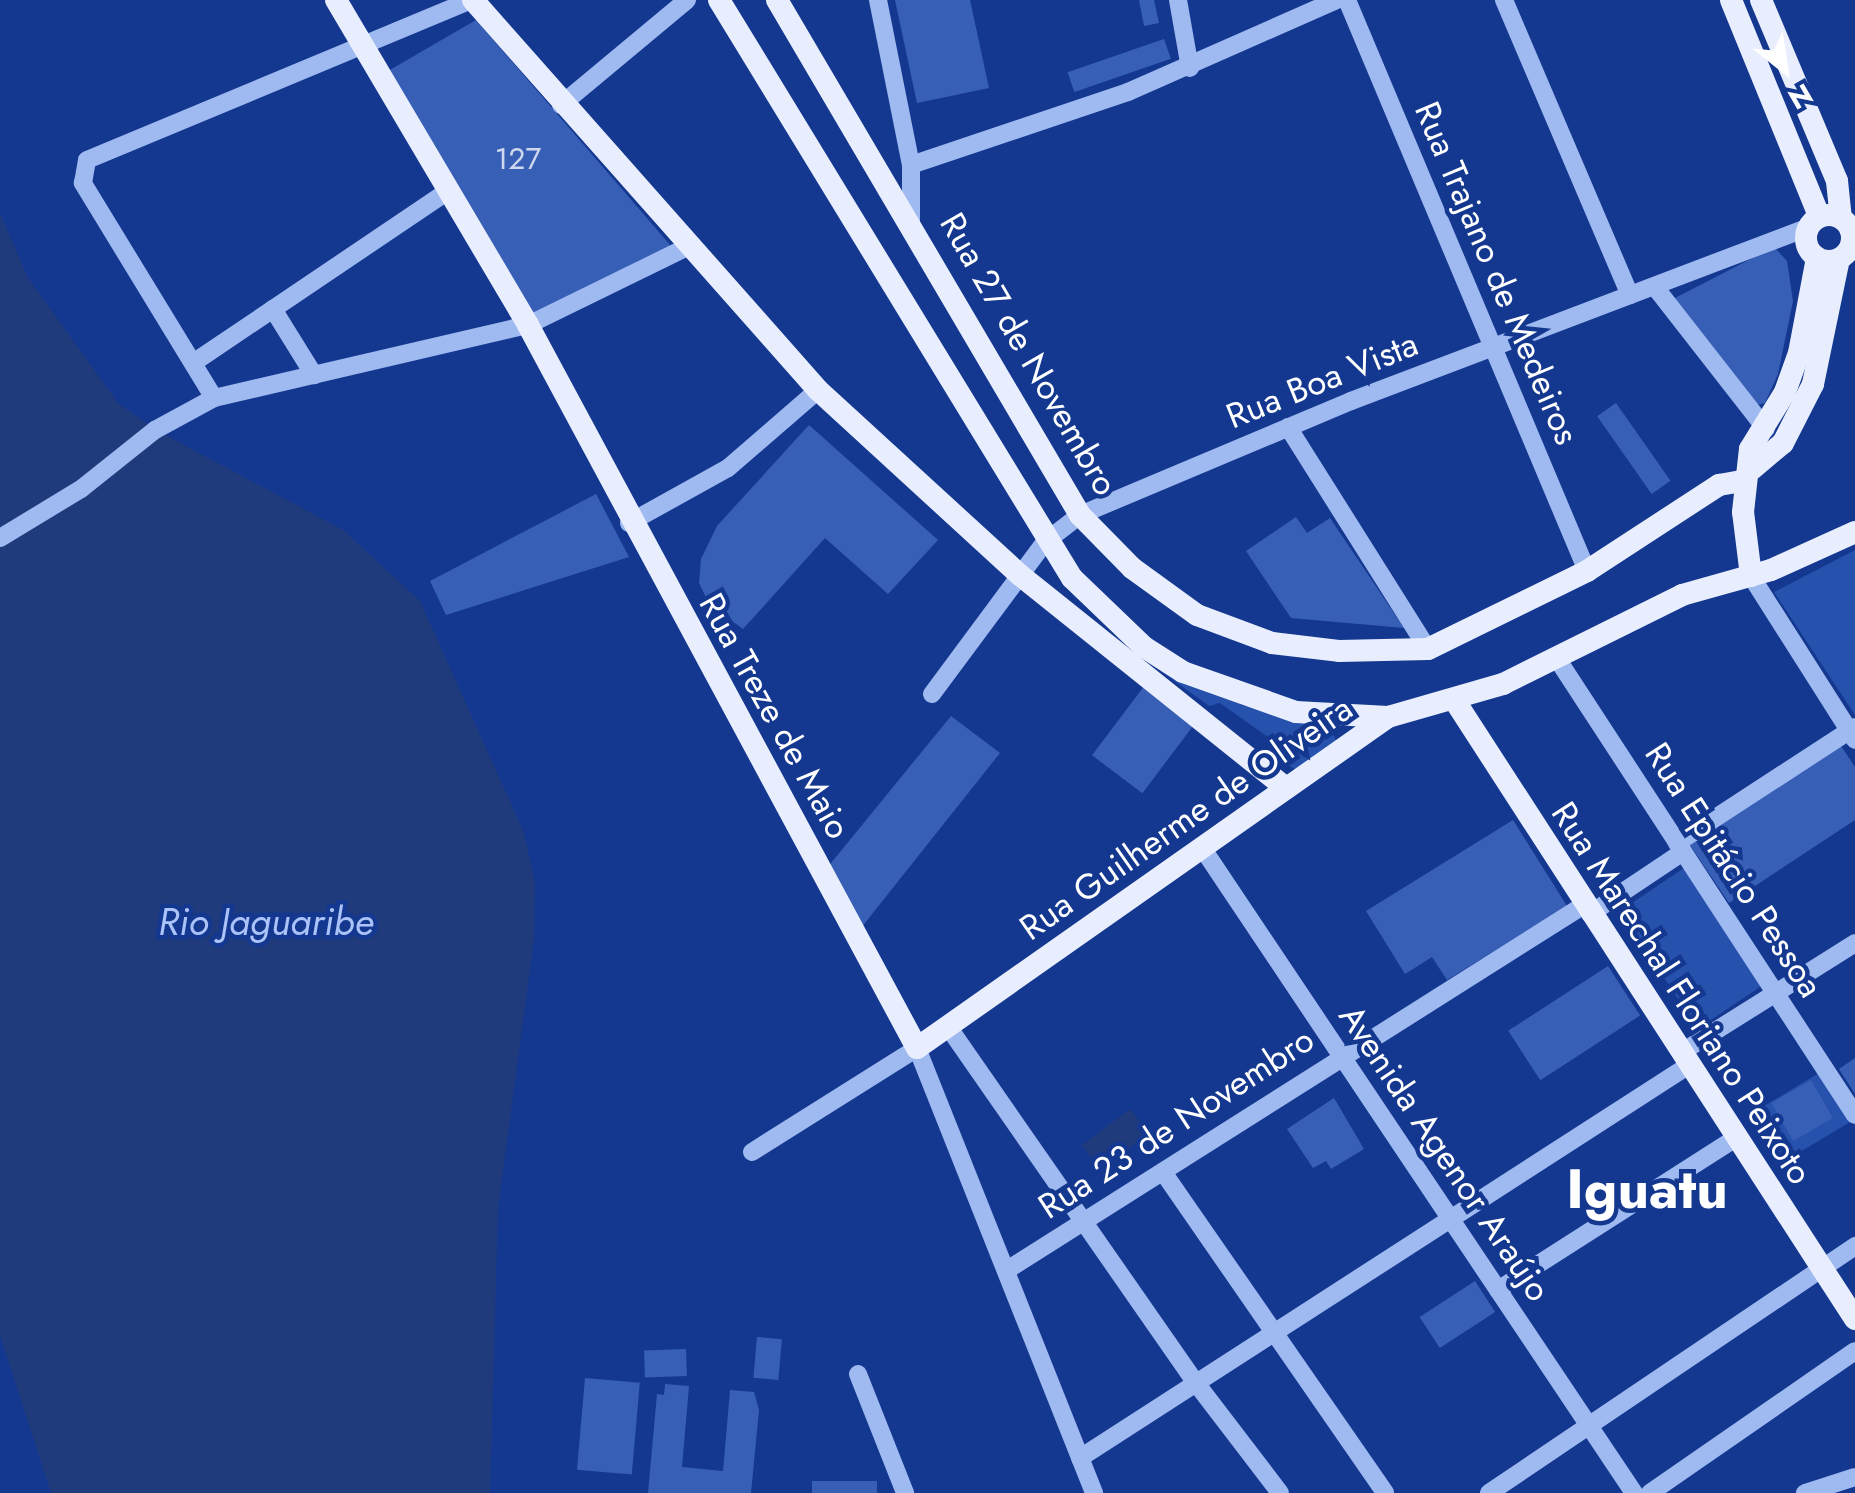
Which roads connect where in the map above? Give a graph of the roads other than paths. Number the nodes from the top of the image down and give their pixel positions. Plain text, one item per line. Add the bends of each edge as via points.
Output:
1 (336, 0) edge
2 (473, 0) edge
3 (686, 0) edge
4 (718, 0) edge
5 (777, 0) edge
6 (878, 0) edge
7 (1337, 0) edge
8 (1348, 0) edge
9 (1504, 0) edge
10 (1731, 0) edge
11 (1760, 0) edge
12 (1180, 1) edge
13 (361, 44) junction
14 (1789, 61) junction
15 (1190, 68) junction
16 (1765, 72) junction
17 (561, 105) junction
18 (911, 166) junction
19 (448, 190) junction
20 (1834, 221) edge
21 (911, 222) junction
22 (686, 248) junction
23 (1834, 256) junction
24 (1855, 280) edge
25 (1656, 287) junction
26 (1630, 295) junction
27 (273, 309) junction
28 (528, 325) junction
29 (1494, 346) junction
30 (193, 364) junction
31 (314, 375) junction
32 (818, 390) junction
33 (214, 398) junction
34 (1288, 427) junction
35 (1766, 428) junction
36 (1749, 475) junction
37 (1080, 515) junction
38 (629, 523) junction
39 (1855, 532) edge
40 (0, 538) edge
41 (1045, 542) junction
42 (1586, 570) junction
43 (1022, 576) junction
44 (1751, 576) junction
45 (1428, 648) junction
46 (1558, 660) junction
47 (932, 694) dead end
48 (1454, 702) junction
49 (1388, 717) junction
50 (1853, 732) edge
51 (1286, 788) junction
52 (1680, 847) junction
53 (1203, 849) junction
54 (1587, 909) junction
55 (1855, 943) edge
56 (1776, 992) junction
57 (949, 1028) junction
58 (917, 1048) junction
59 (1342, 1056) junction
60 (1686, 1058) junction
61 (1855, 1115) edge
62 (1736, 1138) junction
63 (752, 1152) dead end
64 (1162, 1172) junction
65 (1450, 1218) junction
66 (1083, 1222) junction
67 (1855, 1246) edge
68 (1007, 1270) junction
69 (1820, 1271) junction
70 (1498, 1290) junction
71 (1855, 1320) edge
72 (1272, 1330) junction
73 (1855, 1351) edge
74 (858, 1374) dead end
75 (1196, 1383) junction
76 (1589, 1426) junction
77 (1080, 1458) junction
78 (1855, 1477) edge
79 (906, 1493) edge
80 (1094, 1493) edge
81 (1280, 1493) edge
82 (1384, 1493) edge
83 (1489, 1493) edge
84 (1634, 1493) edge
85 (1650, 1493) edge
86 (1805, 1493) edge

1 - 13 main road, Rua Treze de Maio
2 - 13 street
2 - 17 main road
3 - 17 street
4 - 41 main road
5 - 21 main road, Rua 27 de Novembro
6 - 18 street
7 - 15 street
8 - 29 street, Rua Trajano de Medeiros
9 - 26 street
10 - 16 main road
11 - 14 main road
12 - 15 street
13 - 19 main road, Rua Treze de Maio
13 - 30 street via 96,153 83,167 83,183
14 - 16 main road
14 - 20 main road via 1838,182
15 - 18 street
16 - 20 main road
17 - 22 main road
18 - 21 street
19 - 27 street
19 - 28 main road, Rua Treze de Maio
20 - 23 main road
20 - 23 main road via 1806,243
20 - 25 street, Rua Boa Vista
21 - 37 main road, Rua 27 de Novembro
22 - 28 street
22 - 32 main road
23 - 24 main road
23 - 35 main road
23 - 36 main road via 1814,384 1783,443
25 - 26 street, Rua Boa Vista
25 - 35 street
26 - 29 street, Rua Boa Vista
27 - 30 street
27 - 31 street
28 - 31 street
28 - 38 main road, Rua Treze de Maio
29 - 34 street, Rua Boa Vista
29 - 42 street, Rua Trajano de Medeiros
30 - 33 street
31 - 33 street
32 - 38 street via 728,468
32 - 43 main road
33 - 40 street
34 - 37 street, Rua Boa Vista
34 - 45 street
35 - 36 main road via 1750,449
36 - 42 main road, Rua 27 de Novembro via 1720,485
36 - 44 main road via 1743,531
37 - 41 street, Rua Boa Vista
37 - 45 main road, Rua 27 de Novembro via 1169,598 1233,631 1338,651
38 - 58 main road, Rua Treze de Maio
39 - 44 main road, Rua Guilherme de Oliveira
41 - 43 street, Rua Boa Vista
41 - 49 main road via 1110,616 1184,672 1296,712
42 - 45 main road, Rua 27 de Novembro
43 - 47 street, Rua Boa Vista
43 - 51 main road
44 - 46 main road, Rua Guilherme de Oliveira via 1682,595
44 - 50 street
46 - 48 main road, Rua Guilherme de Oliveira
46 - 52 street, Rua Epitácio Pessoa
48 - 49 main road, Rua Guilherme de Oliveira
48 - 54 main road, Rua Marechal Floriano Peixoto
49 - 51 main road, Rua Guilherme de Oliveira
50 - 52 street, Rua 23 de Novembro
51 - 53 main road, Rua Guilherme de Oliveira
52 - 54 street, Rua 23 de Novembro
52 - 56 street, Rua Epitácio Pessoa
53 - 57 main road, Rua Guilherme de Oliveira
53 - 59 street, Avenida Agenor Araújo
54 - 59 street, Rua 23 de Novembro
54 - 60 main road, Rua Marechal Floriano Peixoto
55 - 56 street
56 - 60 street
56 - 61 street, Rua Epitácio Pessoa
57 - 58 main road, Rua Guilherme de Oliveira
57 - 66 street
58 - 63 street, Rua Guilherme de Oliveira
58 - 68 street, Rua Treze de Maio
59 - 64 street, Rua 23 de Novembro
59 - 65 street, Avenida Agenor Araújo
60 - 62 main road, Rua Marechal Floriano Peixoto
60 - 65 street
62 - 69 main road, Rua Marechal Floriano Peixoto
62 - 70 street
64 - 66 street, Rua 23 de Novembro
64 - 72 street
65 - 70 street, Avenida Agenor Araújo
65 - 72 street
66 - 68 street, Rua 23 de Novembro
66 - 75 street
67 - 69 street
68 - 77 street, Rua Treze de Maio
69 - 71 main road, Rua Marechal Floriano Peixoto
69 - 76 street
70 - 76 street, Avenida Agenor Araújo
72 - 75 street
72 - 82 street
73 - 85 street
74 - 79 street
75 - 77 street
75 - 81 street
76 - 83 street
76 - 84 street, Avenida Agenor Araújo
77 - 80 street, Rua Treze de Maio
78 - 86 street

